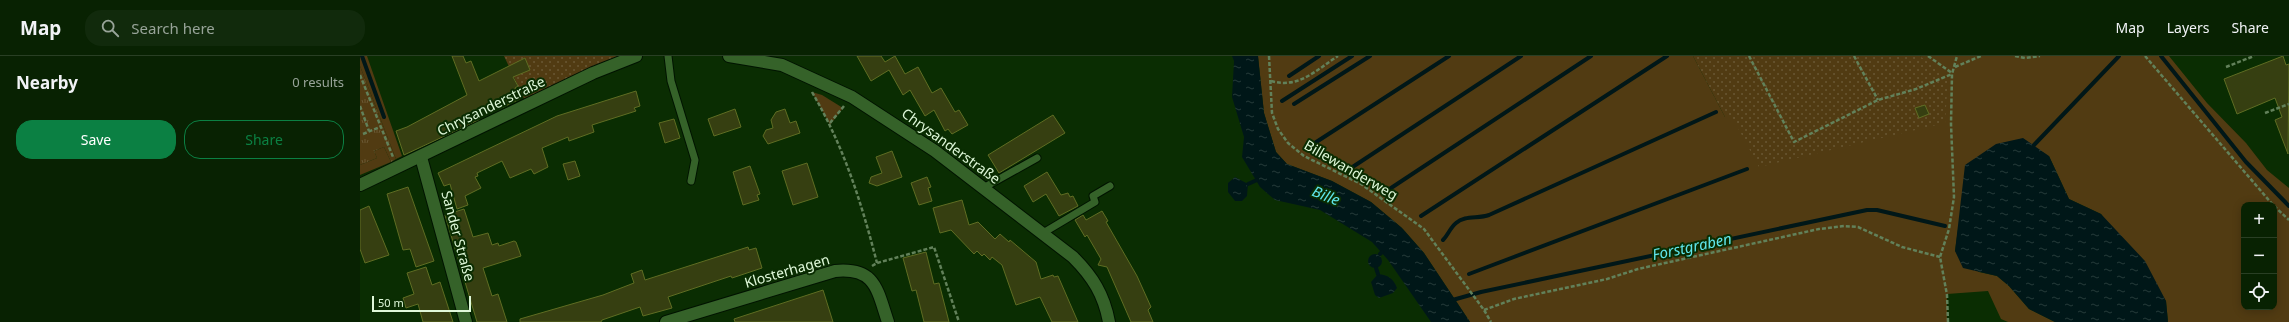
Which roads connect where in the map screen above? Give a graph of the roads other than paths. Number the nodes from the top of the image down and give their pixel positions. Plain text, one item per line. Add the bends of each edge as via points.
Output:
1 (636, 56) edge
2 (668, 56) edge
3 (729, 56) edge
4 (421, 157) junction
5 (1037, 158) dead end
6 (691, 181) dead end
7 (360, 185) edge
8 (1110, 186) dead end
9 (985, 187) junction
10 (1043, 233) junction
11 (466, 322) edge
12 (666, 322) edge
13 (888, 322) edge
14 (1109, 322) edge

1 - 4 street, Chrysanderstraße via 593,73
2 - 6 lane via 671,81 695,160
3 - 9 street, Chrysanderstraße via 782,65 852,97 893,122
4 - 7 street, Chrysanderstraße
4 - 11 street, Sander Straße
5 - 9 lane
8 - 10 lane via 1093,196 1095,202
9 - 10 street, Chrysanderstraße
10 - 14 street, Chrysanderstraße via 1074,257 1088,272 1102,295
12 - 13 street, Klosterhagen via 835,271 851,270 862,272 872,280

